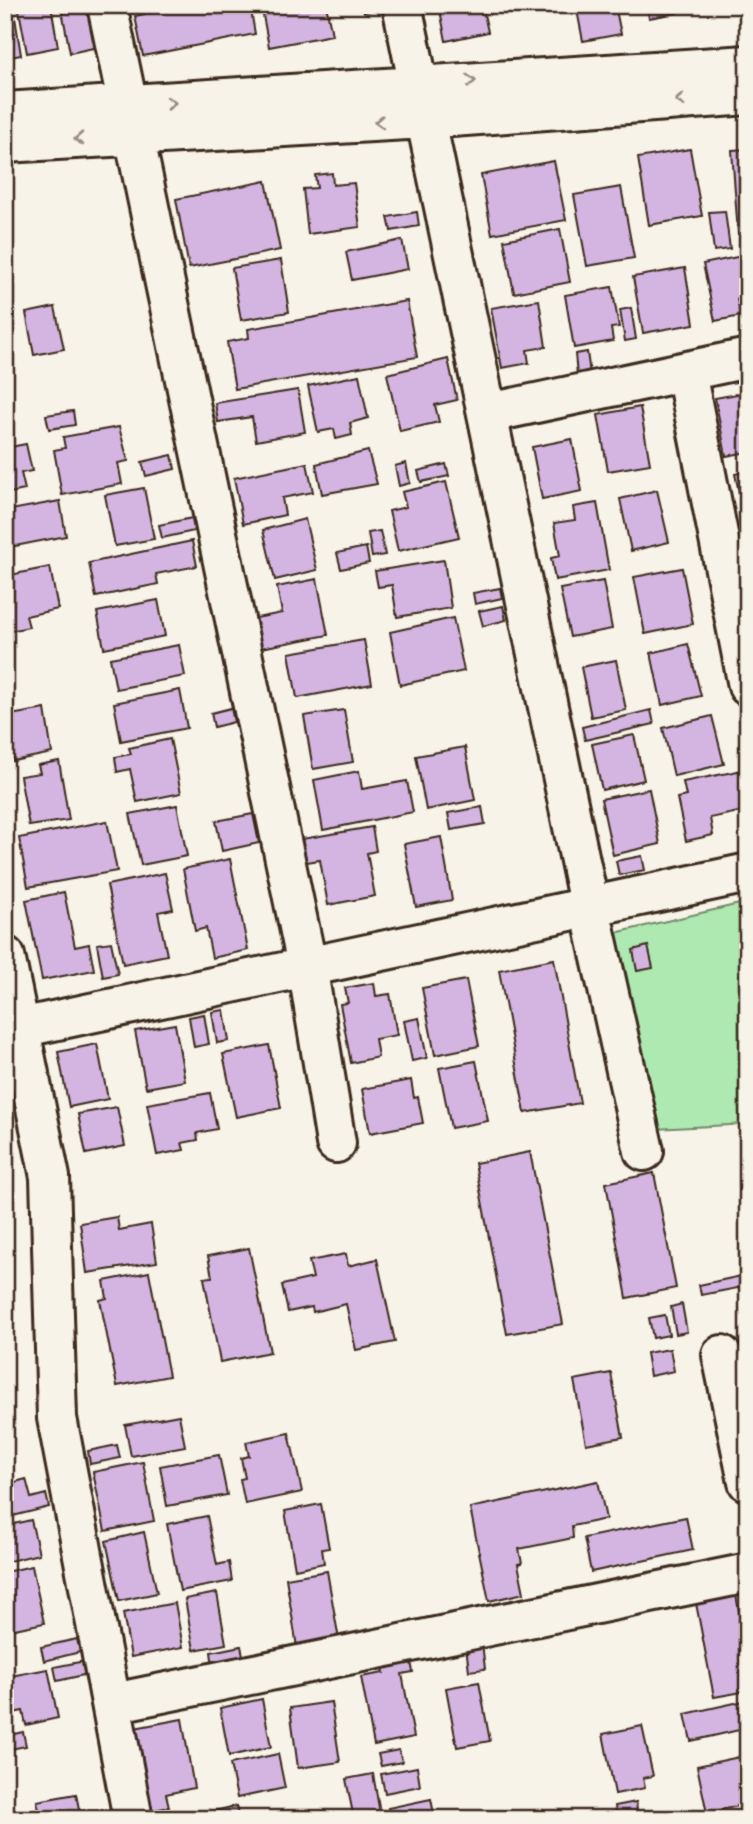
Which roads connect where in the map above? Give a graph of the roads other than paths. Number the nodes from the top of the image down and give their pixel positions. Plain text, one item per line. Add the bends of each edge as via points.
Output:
1 (107, 5) edge
2 (402, 5) edge
3 (748, 65) edge
4 (748, 95) edge
5 (422, 102) junction
6 (5, 112) edge
7 (131, 121) junction
8 (5, 143) edge
9 (748, 358) edge
10 (686, 372) junction
11 (489, 413) junction
12 (748, 686) edge
13 (748, 873) edge
14 (589, 904) junction
15 (5, 956) edge
16 (306, 965) junction
17 (20, 1028) junction
18 (336, 1143) dead end
19 (644, 1151) dead end
20 (722, 1354) dead end
21 (748, 1482) edge
22 (748, 1573) edge
23 (113, 1703) junction
24 (133, 1819) edge

1 - 7 street
2 - 5 street
5 -> 3 street
4 -> 5 street
5 - 7 street
5 - 11 street
6 - 7 street
7 -> 8 street
7 - 16 street
9 - 10 street
10 - 11 street
10 - 12 street
11 - 14 street
13 - 14 street
14 - 16 street
14 - 19 street
15 - 17 street
16 - 17 street
16 - 18 street
17 - 23 street via 50,1177 57,1418
20 - 21 street
22 - 23 street
23 - 24 street

